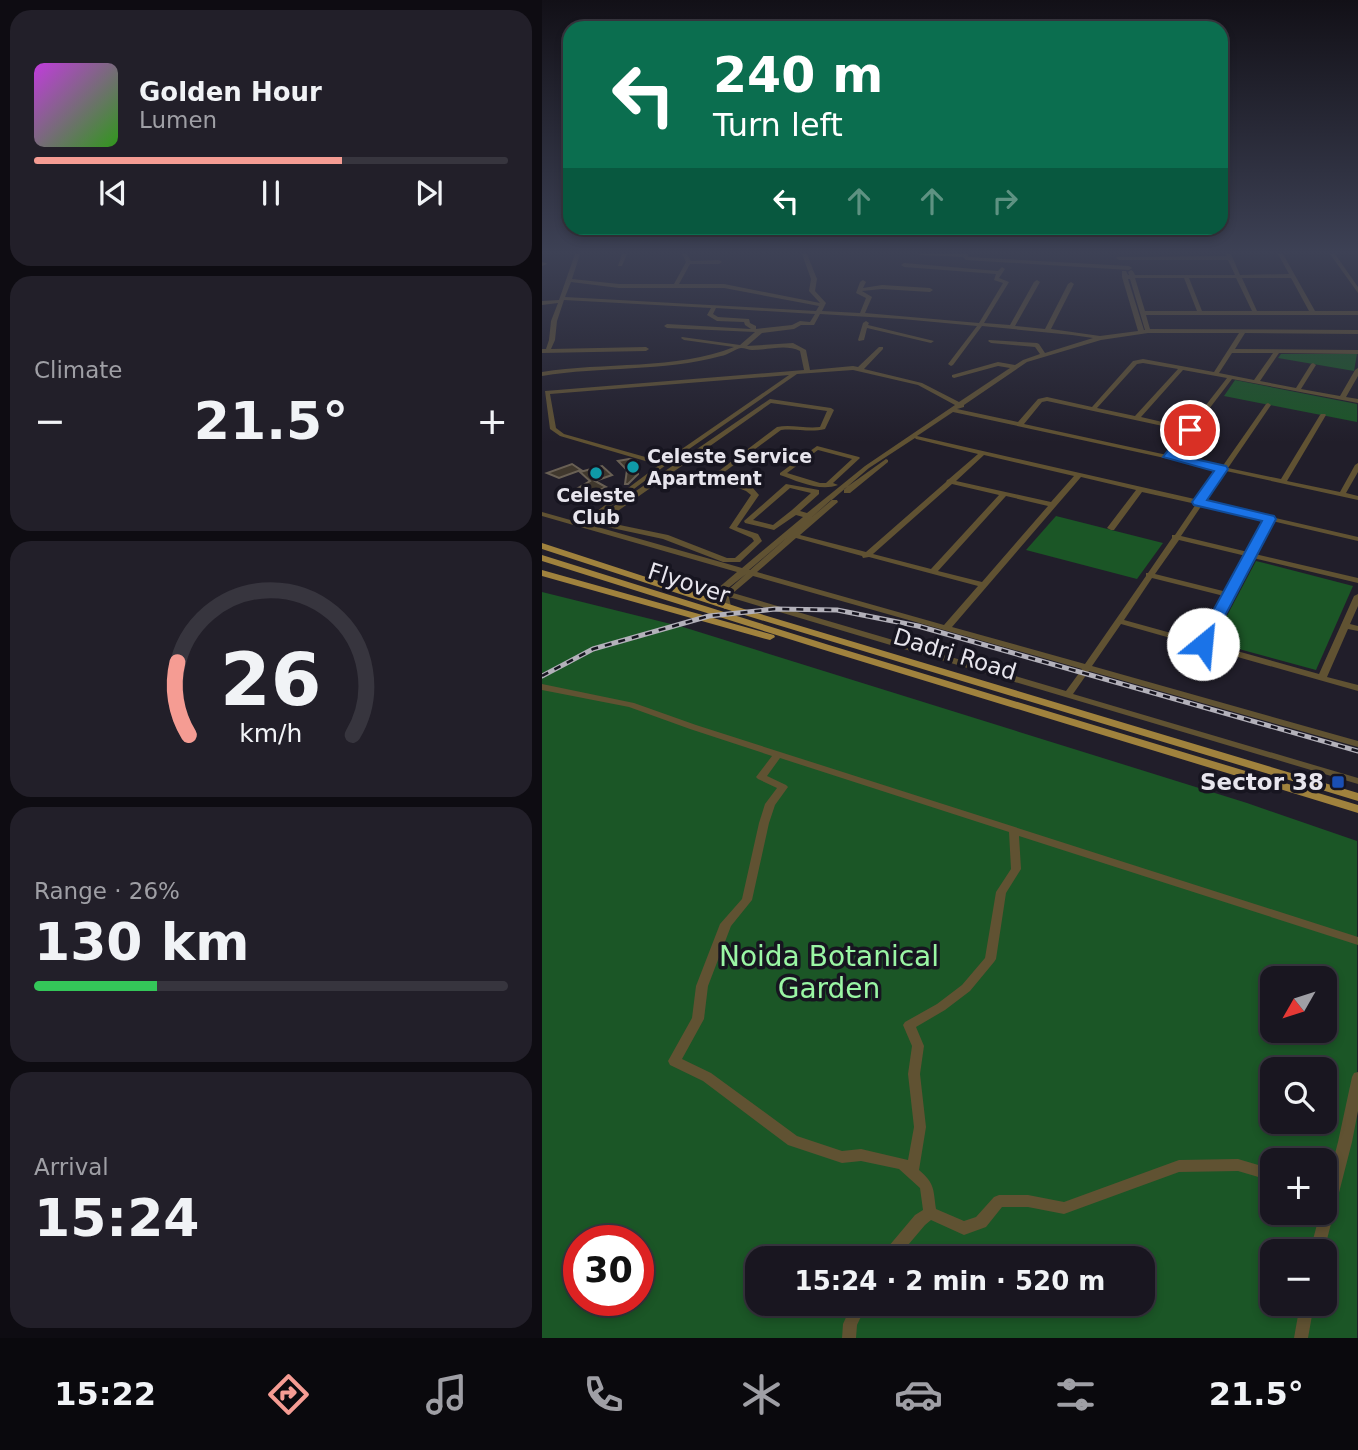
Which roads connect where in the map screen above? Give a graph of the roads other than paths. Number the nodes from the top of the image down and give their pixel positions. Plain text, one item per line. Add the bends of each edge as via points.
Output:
1 (556, 316) edge
2 (713, 316) edge
3 (816, 316) edge
4 (869, 316) edge
5 (888, 316) edge
6 (986, 316) edge
7 (1018, 316) edge
8 (1054, 316) edge
9 (1141, 316) edge
10 (1143, 316) edge
11 (981, 324) junction
12 (667, 326) dead end
13 (865, 326) junction
14 (794, 327) junction
15 (1012, 327) junction
16 (757, 331) junction
17 (1047, 331) junction
18 (1145, 331) junction
19 (1242, 333) junction
20 (1358, 333) edge
21 (684, 338) dead end
22 (861, 340) dead end
23 (1102, 340) junction
24 (931, 341) dead end
25 (991, 341) dead end
26 (797, 346) junction
27 (744, 347) junction
28 (881, 348) dead end
29 (646, 349) dead end
30 (544, 351) edge
31 (1231, 351) junction
32 (1277, 352) junction
33 (1358, 352) edge
34 (1044, 356) junction
35 (951, 364) dead end
36 (1313, 365) dead end
37 (1014, 367) junction
38 (861, 368) junction
39 (1182, 368) junction
40 (1358, 370) edge
41 (807, 372) junction
42 (796, 373) junction
43 (542, 374) edge
44 (1216, 374) junction
45 (954, 376) dead end
46 (1231, 377) junction
47 (1255, 382) junction
48 (1298, 390) junction
49 (545, 392) edge
50 (1342, 398) junction
51 (1358, 401) edge
52 (1268, 405) dead end
53 (959, 407) junction
54 (1093, 409) junction
55 (1323, 415) dead end
56 (1137, 418) junction
57 (1020, 423) junction
58 (1190, 430) junction
59 (918, 438) junction
60 (982, 454) junction
61 (1170, 456) junction
62 (664, 464) junction
63 (1358, 465) edge
64 (1224, 467) junction
65 (1079, 475) junction
66 (1284, 480) junction
67 (949, 481) junction
68 (829, 483) junction
69 (842, 487) junction
70 (1140, 489) junction
71 (1343, 493) junction
72 (1004, 494) junction
73 (1358, 496) edge
74 (1199, 502) junction
75 (1054, 505) junction
76 (795, 512) junction
77 (542, 514) edge
78 (809, 516) junction
79 (1270, 519) junction
80 (582, 526) junction
81 (1111, 528) dead end
82 (651, 534) junction
83 (790, 535) junction
84 (664, 537) junction
85 (1175, 537) junction
86 (1358, 539) edge
87 (643, 542) junction
88 (655, 546) junction
89 (542, 549) edge
90 (1250, 555) junction
91 (866, 556) junction
92 (542, 558) edge
93 (542, 565) edge
94 (747, 572) junction
95 (932, 572) junction
96 (542, 573) edge
97 (1149, 575) junction
98 (638, 576) junction
99 (1358, 582) edge
100 (586, 584) junction
101 (984, 585) junction
102 (673, 590) junction
103 (727, 594) junction
104 (1229, 596) junction
105 (1358, 596) edge
106 (727, 607) junction
107 (1118, 621) junction
108 (1345, 625) junction
109 (842, 628) junction
110 (946, 628) junction
111 (1358, 629) edge
112 (828, 643) junction
113 (1203, 644) junction
114 (1086, 667) junction
115 (1322, 678) junction
116 (542, 687) edge
117 (1358, 688) edge
118 (1068, 695) junction
119 (1358, 744) edge
120 (778, 754) junction
121 (1358, 781) edge
122 (1358, 797) edge
123 (1358, 809) edge
124 (1014, 830) junction
125 (1358, 941) edge
126 (1358, 1077) edge
127 (1355, 1109) edge
128 (1337, 1163) edge
129 (1260, 1171) edge
130 (912, 1172) junction
131 (930, 1213) junction
132 (898, 1246) edge
133 (854, 1316) edge
134 (1305, 1316) edge
135 (849, 1338) edge
136 (1301, 1338) edge

1 - 30 street via 552,340
2 - 16 street via 747,320
3 - 14 street via 812,324
4 - 13 street
5 - 11 street
6 - 11 street
7 - 15 street
8 - 17 street
9 - 18 street
10 - 18 street
11 - 15 street
11 - 35 street
12 - 16 street
13 - 22 street
13 - 24 street
14 - 16 street
14 - 26 street
15 - 17 street
16 - 27 street
17 - 23 street
18 - 20 street
18 - 23 street
19 - 20 street
19 - 23 street via 1159,333
19 - 31 street
21 - 27 street
23 - 34 street
23 - 53 street via 1029,363
25 - 34 street via 1037,345
26 - 27 street
26 - 41 street via 803,350
27 - 43 street via 697,360
28 - 38 street
29 - 30 street
31 - 32 street
31 - 44 street
32 - 33 street
32 - 47 street
34 - 37 street
36 - 48 street
37 - 45 street via 998,364
37 - 53 street
38 - 41 street
38 - 53 street via 920,384
39 - 44 street
39 - 54 street via 1135,362
39 - 56 street
40 - 50 street
41 - 42 street
42 - 49 street
42 - 62 street
44 - 46 street
46 - 47 street
46 - 58 street
47 - 48 street
48 - 50 street
49 - 62 street via 553,429 562,436
50 - 51 street
52 - 64 street
53 - 57 street
53 - 59 street
53 - 69 street
54 - 56 street
54 - 57 street via 1043,399
55 - 66 street
56 - 58 street
57 - 61 street
58 - 61 street
59 - 60 street
59 - 83 street
60 - 65 street
60 - 67 street
61 - 64 street
62 - 80 street
63 - 71 street
64 - 66 street
64 - 74 street
65 - 70 street
65 - 75 street
66 - 71 street
67 - 72 street
67 - 91 street
68 - 68 street via 820,485 782,474 817,448 857,458
68 - 69 street
69 - 78 street
70 - 74 street
70 - 81 street
71 - 73 street
72 - 75 street
72 - 95 street
74 - 79 street
74 - 85 street
75 - 101 street
76 - 76 street via 774,528 748,521 789,486 816,492
76 - 78 street
77 - 80 street
78 - 83 street
79 - 86 street
79 - 90 street
80 - 87 street
82 - 84 street
82 - 84 street via 606,525 601,519 770,401 831,411 823,428 779,428 714,477 756,495 733,528 758,541 737,560 726,561
82 - 87 street
83 - 91 street
83 - 94 street
84 - 88 street
85 - 90 street
85 - 97 street
87 - 88 street
88 - 94 street
89 - 93 main road via 566,559 557,567
89 - 98 main road, Dadri Road
90 - 99 street
90 - 104 street
91 - 95 street
92 - 112 main road, Flyover via 767,629
94 - 102 street via 717,592
94 - 103 street
94 - 110 street
95 - 101 street
96 - 100 main road
97 - 104 street
97 - 107 street
98 - 100 main road via 594,570 584,575
98 - 102 main road, Dadri Road
100 - 112 main road via 796,644
101 - 110 street
102 - 106 main road, Dadri Road
103 - 106 street
103 - 109 street
104 - 113 street
105 - 108 street
106 - 112 main road, Dadri Road
107 - 113 street
107 - 114 street
108 - 111 street
108 - 115 street
109 - 112 street
109 - 118 street
110 - 114 street
112 - 122 main road, Dadri Road
112 - 123 main road, Dadri Road
113 - 115 street
114 - 118 street
114 - 119 street
115 - 117 street
116 - 120 street via 631,705
118 - 121 street
120 - 124 street
120 - 130 street via 761,777 783,787 770,804 747,900 726,924 702,986 698,1019 674,1061 707,1077 793,1141 842,1157 861,1155 903,1164
124 - 125 street
124 - 130 street via 1016,869 1001,892 990,959 966,988 909,1025 918,1046 914,1074 920,1127
126 - 127 street
127 - 128 street
129 - 131 street via 1238,1165 1179,1166 1064,1208 999,1201 981,1222 964,1228
130 - 131 street via 926,1185
131 - 132 street
133 - 135 street
134 - 136 street

